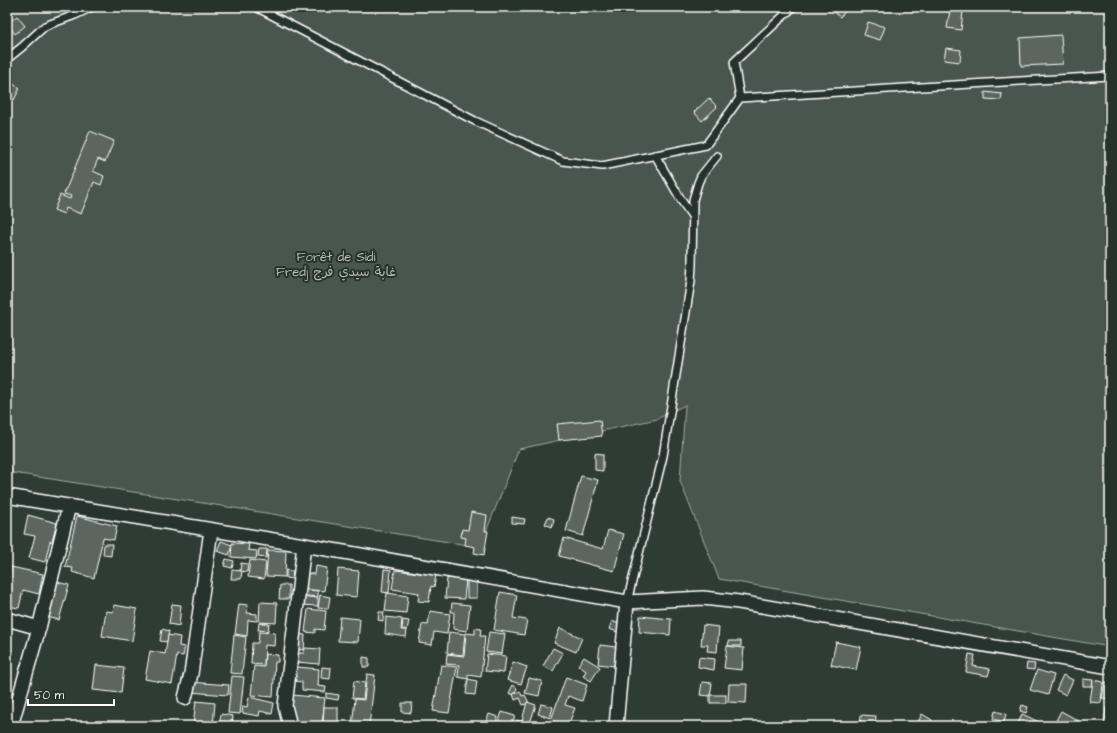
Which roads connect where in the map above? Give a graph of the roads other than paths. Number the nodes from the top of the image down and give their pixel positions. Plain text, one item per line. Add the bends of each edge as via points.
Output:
1 (92, 7) edge
2 (256, 7) edge
3 (793, 7) edge
4 (7, 59) edge
5 (1110, 76) edge
6 (740, 98) junction
7 (655, 155) junction
8 (717, 156) dead end
9 (692, 216) junction
10 (7, 496) edge
11 (69, 506) junction
12 (211, 530) junction
13 (304, 545) junction
14 (627, 602) junction
15 (7, 619) edge
16 (39, 628) junction
17 (1110, 667) edge
18 (185, 698) dead end
19 (11, 726) edge
20 (290, 726) edge
21 (616, 726) edge

1 - 4 lane via 45,26
2 - 7 lane via 475,121 563,161 602,166
3 - 6 lane via 734,62
5 - 6 lane
6 - 7 lane via 706,145
7 - 9 lane via 682,204
8 - 9 lane via 698,183
9 - 14 lane via 691,281 663,456
10 - 11 street
11 - 12 street
11 - 16 street
12 - 13 street
12 - 18 street via 191,674
13 - 14 street
13 - 20 street via 285,706
14 - 17 street via 703,598 739,602
14 - 21 street
15 - 16 street
16 - 19 street

